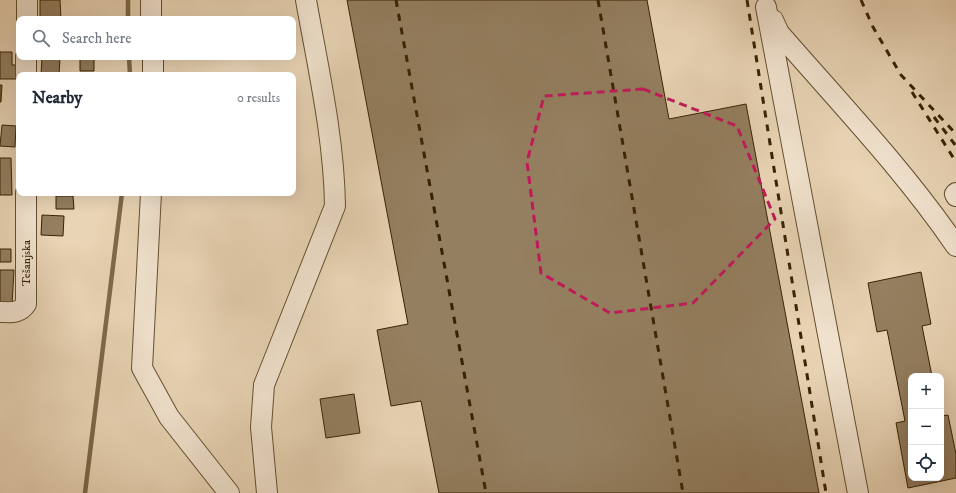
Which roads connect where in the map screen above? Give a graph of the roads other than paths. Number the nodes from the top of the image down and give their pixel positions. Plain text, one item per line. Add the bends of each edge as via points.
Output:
1 (27, 0) edge
2 (151, 0) edge
3 (306, 0) edge
4 (765, 3) edge
5 (27, 16) edge
6 (152, 16) edge
7 (26, 60) edge
8 (152, 60) edge
9 (26, 72) edge
10 (153, 72) edge
11 (956, 193) edge
12 (26, 196) edge
13 (151, 196) edge
14 (956, 196) edge
15 (956, 246) edge
16 (0, 312) edge
17 (229, 493) edge
18 (267, 493) edge
19 (858, 493) edge

1 - 5 street
2 - 6 street
3 - 18 street via 330,133 335,206 264,385 261,427
4 - 15 street via 779,33 899,171
4 - 19 street
7 - 9 street
8 - 10 street
11 - 14 street
12 - 16 street, Tešanjska via 26,304 17,312
13 - 17 street via 142,368 169,417

